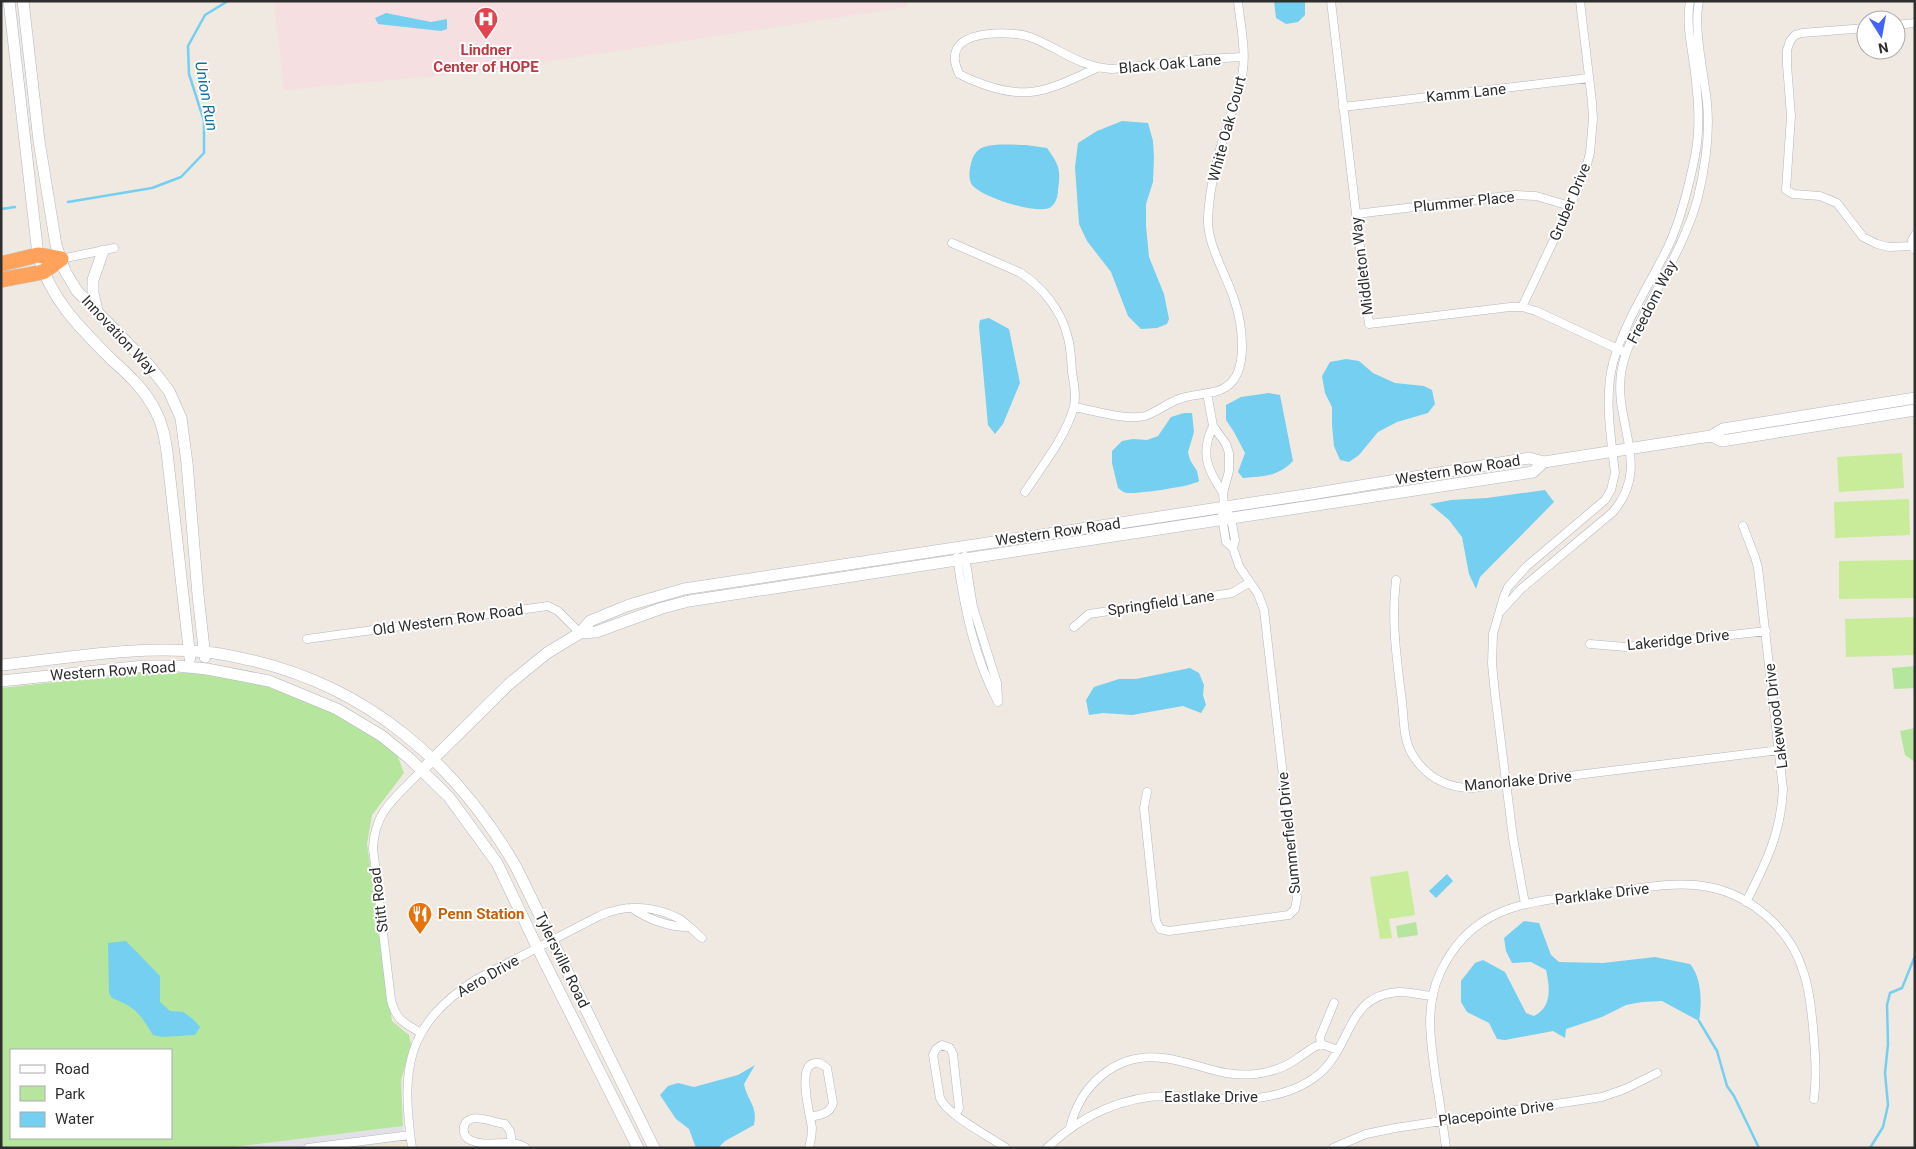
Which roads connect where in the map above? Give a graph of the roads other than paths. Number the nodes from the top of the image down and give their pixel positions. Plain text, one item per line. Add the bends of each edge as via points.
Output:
1 (9, 1) edge
2 (23, 1) edge
3 (1238, 1) edge
4 (1331, 1) edge
5 (1580, 1) edge
6 (1690, 1) edge
7 (1699, 1) edge
8 (1856, 29) edge
9 (1243, 57) junction
10 (1097, 68) junction
11 (1589, 78) junction
12 (1343, 107) junction
13 (1695, 155) junction
14 (1705, 157) junction
15 (1570, 206) junction
16 (1356, 214) junction
17 (1915, 235) edge
18 (952, 243) dead end
19 (1914, 248) edge
20 (109, 250) joint
21 (38, 256) junction
22 (61, 259) junction
23 (1, 264) edge
24 (43, 272) junction
25 (1, 280) edge
26 (1522, 307) junction
27 (97, 311) junction
28 (1618, 349) junction
29 (1626, 352) junction
30 (1207, 393) junction
31 (1915, 398) edge
32 (1074, 407) junction
33 (1915, 410) edge
34 (1213, 426) junction
35 (1711, 436) junction
36 (1613, 449) junction
37 (1630, 450) junction
38 (1544, 462) junction
39 (1025, 492) dead end
40 (1223, 493) junction
41 (1224, 507) junction
42 (1226, 519) junction
43 (1743, 526) dead end
44 (960, 547) junction
45 (961, 560) junction
46 (1396, 580) dead end
47 (1250, 582) junction
48 (1498, 616) junction
49 (1074, 627) dead end
50 (1766, 631) junction
51 (580, 633) junction
52 (308, 640) dead end
53 (1590, 644) dead end
54 (189, 651) junction
55 (205, 652) junction
56 (1, 665) edge
57 (191, 667) junction
58 (207, 669) junction
59 (1, 681) edge
60 (1780, 750) junction
61 (434, 758) junction
62 (422, 770) junction
63 (1506, 783) junction
64 (1147, 792) dead end
65 (1746, 902) junction
66 (1525, 904) junction
67 (702, 938) dead end
68 (552, 941) junction
69 (538, 949) junction
70 (1433, 996) junction
71 (1334, 1003) dead end
72 (421, 1032) junction
73 (1321, 1044) junction
74 (1338, 1050) junction
75 (1657, 1073) dead end
76 (1814, 1099) dead end
77 (956, 1115) junction
78 (810, 1117) junction
79 (1442, 1121) junction
80 (1070, 1128) junction
81 (410, 1135) junction
82 (512, 1142) junction
83 (811, 1147) edge
84 (308, 1148) edge
85 (412, 1148) edge
86 (526, 1148) edge
87 (638, 1148) edge
88 (654, 1148) edge
89 (1006, 1148) edge
90 (1047, 1148) edge
91 (1333, 1148) edge
92 (1446, 1148) edge

1 - 21 main road, Innovation Way
2 - 22 main road, Innovation Way via 39,141
3 - 9 street, White Oak Court
4 - 12 street, Middleton Way
5 - 11 street, Gruber Drive
6 - 13 street, Freedom Way via 1688,28 1698,100
7 - 14 street, Freedom Way via 1698,26 1707,106
8 - 19 street via 1802,33 1790,41 1787,65 1791,116 1786,190 1793,194 1820,196 1837,203 1863,237 1877,244
9 - 10 street, Black Oak Lane
9 - 30 street, White Oak Court via 1240,85 1210,194 1208,219 1211,237 1235,302 1242,361 1232,383
10 - 10 street, Black Oak Lane via 1029,37 997,32 965,40 956,50 955,63 959,74 975,82 1013,92 1054,86
11 - 12 street, Kamm Lane
11 - 15 street, Gruber Drive via 1592,135 1586,168
12 - 16 street, Middleton Way
13 - 14 street
13 - 28 street, Freedom Way via 1678,223
14 - 29 street, Freedom Way via 1698,199 1678,249
15 - 16 street, Plummer Place via 1536,196 1515,195
15 - 26 street, Gruber Drive
16 - 26 street, Middleton Way via 1369,324
17 - 19 street via 1912,240
18 - 32 street via 1019,272 1046,295 1068,337 1075,384
20 - 22 street
20 - 27 main road via 93,280
21 - 22 highway
21 - 23 highway
21 - 24 main road, Innovation Way
22 - 24 highway
22 - 27 main road, Innovation Way via 71,282
24 - 25 highway
24 - 54 main road, Innovation Way via 73,319 142,390 157,412 167,452
26 - 28 street, Middleton Way
27 - 55 main road, Innovation Way via 148,364 169,391 181,418
28 - 29 street, Middleton Way
28 - 36 street, Freedom Way via 1609,389
29 - 37 street, Freedom Way via 1620,384
30 - 32 street, White Oak Court via 1176,399 1155,412 1138,417
30 - 34 street
31 - 35 main road, Western Row Road via 1723,430
32 - 39 street via 1061,435
33 - 35 main road, Western Row Road via 1722,441
34 - 40 street via 1207,441 1206,460
34 - 40 street via 1229,453 1229,471
35 - 37 main road, Western Row Road
36 - 37 main road, Western Row Road
36 - 38 main road, Western Row Road
36 - 48 street, Freedom Way via 1614,479 1605,500 1515,579 1504,596
37 - 48 street, Freedom Way via 1630,482 1621,503 1522,589
38 - 41 main road, Western Row Road via 1529,458
38 - 42 main road, Western Row Road via 1533,472
40 - 41 street
41 - 42 street, Summerfield Drive
41 - 44 main road, Western Row Road
42 - 45 main road, Western Row Road
42 - 47 street, Summerfield Drive via 1226,542 1233,548 1239,566
43 - 50 street, Lakewood Drive via 1755,557
44 - 45 street
44 - 51 main road, Western Row Road via 684,588 590,621
45 - 45 street via 965,613 989,685 998,702 997,683
45 - 51 main road, Western Row Road via 689,601 596,632
46 - 63 street, Manorlake Drive via 1394,640 1411,753 1431,776 1454,786 1472,788
47 - 49 street, Springfield Lane via 1232,593 1089,614
47 - 64 street, Summerfield Drive via 1264,610 1297,898 1295,909 1289,915 1160,930 1156,921 1144,808
48 - 63 street, Freedom Way via 1492,634 1492,664
50 - 53 street, Lakeridge Drive via 1626,647
50 - 60 street, Lakewood Drive
51 - 52 street, Old Western Row Road via 558,611 548,606
51 - 61 main road, Western Row Road via 508,684
54 - 55 main road, Western Row Road
54 - 56 main road, Western Row Road via 156,650
54 - 57 main road, Innovation Way
55 - 58 main road, Innovation Way
55 - 61 main road, Western Row Road via 266,664 305,676 342,693 405,733
57 - 58 main road, Western Row Road
57 - 59 main road, Western Row Road via 118,668
58 - 62 main road, Western Row Road via 269,681 337,709 382,736
60 - 63 street, Manorlake Drive
60 - 65 street, Lakewood Drive via 1783,788 1778,830
61 - 62 main road, Western Row Road
61 - 68 main road, Tylersville Road via 498,836
62 - 69 main road, Tylersville Road via 450,797 497,863
62 - 72 street, Stitt Road via 385,810 374,833 373,848 391,1000 395,1014 402,1022
63 - 66 street, Freedom Way
65 - 66 street, Parklake Drive via 1710,888 1680,885
65 - 76 street, Parklake Drive via 1764,914 1785,936 1802,968 1815,1045
66 - 70 street, Parklake Drive via 1486,920 1459,943 1440,974
67 - 68 street, Aero Drive via 679,919 647,907 610,912
68 - 69 street, Aero Drive
68 - 88 main road, Tylersville Road
69 - 72 street, Aero Drive via 462,988
69 - 87 main road, Tylersville Road
70 - 74 street, Eastlake Drive via 1398,992 1374,999 1356,1015
70 - 79 street, Parklake Drive via 1430,1039
71 - 73 street via 1320,1037
72 - 81 street, Aero Drive via 406,1080
73 - 74 street
73 - 80 street via 1286,1066 1257,1074 1226,1074 1163,1058 1128,1061 1107,1071 1090,1086 1074,1111
74 - 80 street, Eastlake Drive via 1317,1075 1292,1090 1275,1095 1246,1099 1150,1097 1103,1110
75 - 79 street, Placepointe Drive via 1602,1097
77 - 77 street via 942,1104 940,1098 934,1055 942,1045 950,1048 953,1054 960,1108
77 - 89 street
78 - 78 street via 806,1068 810,1064 822,1064 826,1068 832,1109
78 - 83 street
79 - 91 street, Placepointe Drive via 1366,1134
79 - 92 street, Parklake Drive
80 - 90 street, Eastlake Drive
81 - 84 street
81 - 85 street
82 - 82 street via 505,1124 473,1119 464,1126 466,1137 471,1141 494,1145
82 - 86 street

